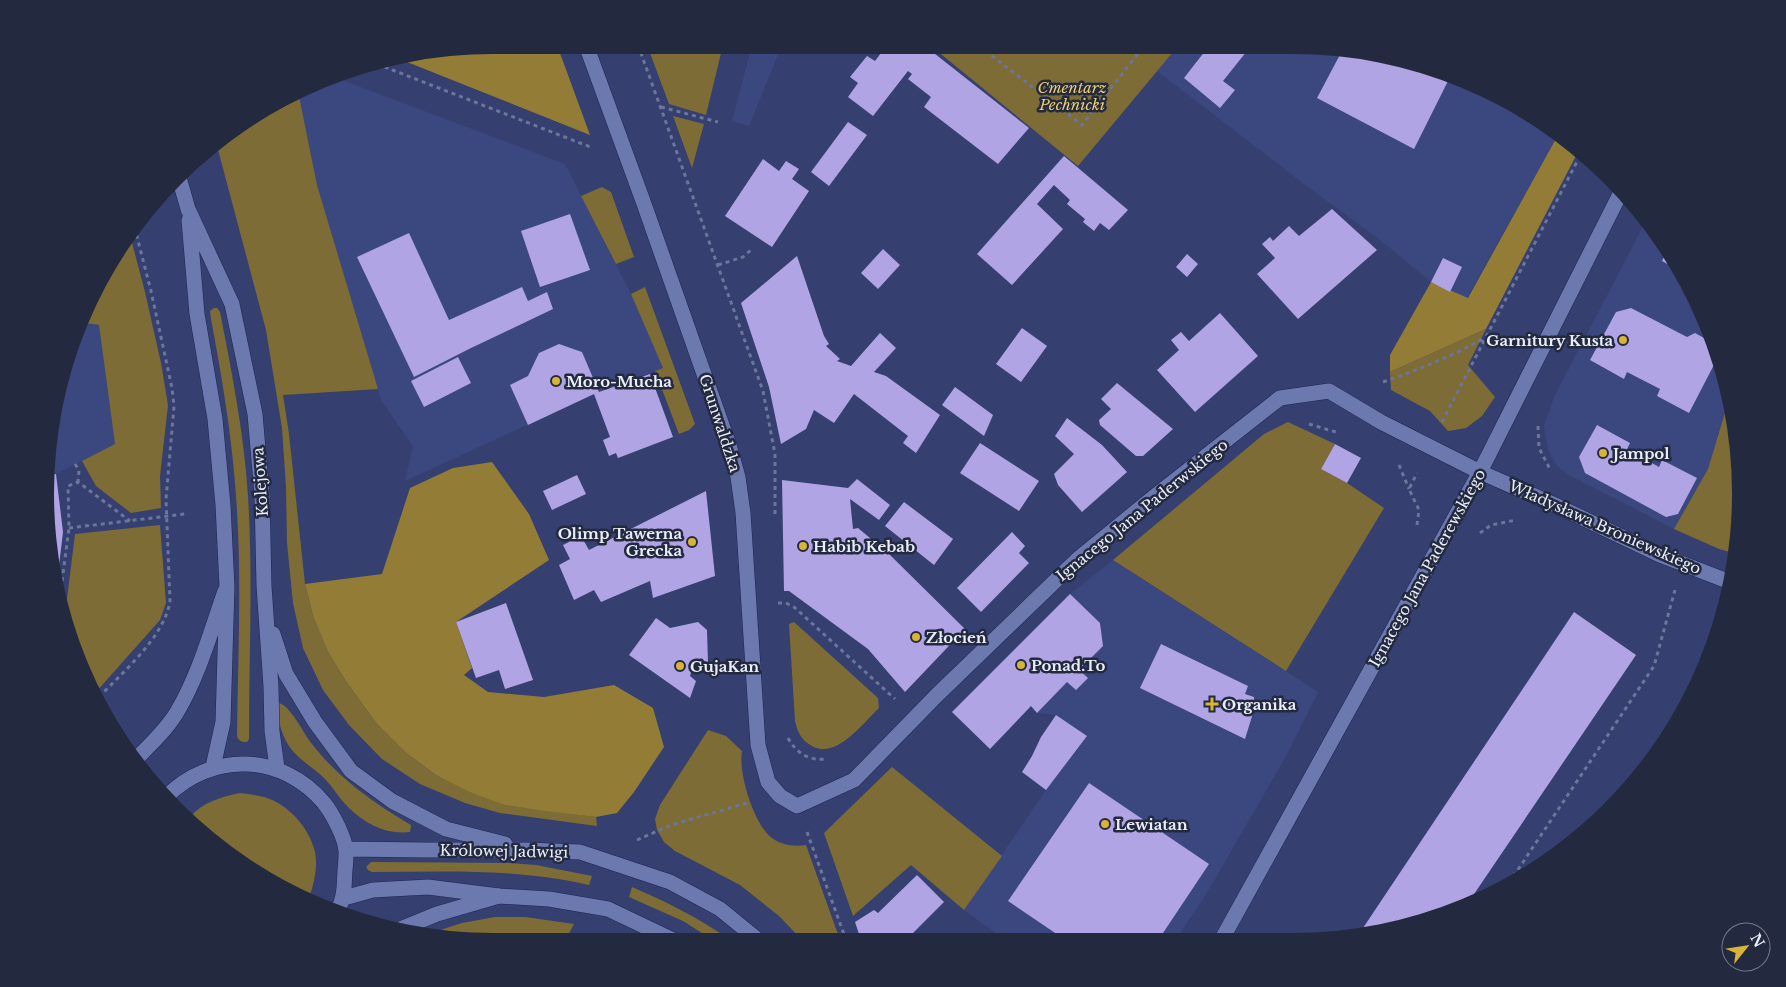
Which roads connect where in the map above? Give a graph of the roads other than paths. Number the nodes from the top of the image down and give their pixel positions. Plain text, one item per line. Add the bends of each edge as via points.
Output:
1 (589, 54) edge
2 (181, 185) edge
3 (1618, 198) edge
4 (188, 208) junction
5 (1480, 472) junction
6 (1724, 580) edge
7 (227, 587) junction
8 (266, 612) junction
9 (140, 755) edge
10 (214, 767) junction
11 (277, 768) junction
12 (171, 791) edge
13 (797, 806) joint
14 (346, 848) junction
15 (526, 850) junction
16 (498, 896) junction
17 (341, 904) edge
18 (410, 925) edge
19 (658, 933) edge
20 (749, 933) edge
21 (1225, 933) edge

1 - 13 street, Grunwaldzka via 738,477 758,745 768,782 780,796
2 - 4 street, Kolejowa
3 - 5 street, Ignacego Jana Paderewskiego
4 - 7 street, Kolejowa via 197,314 215,419
4 - 8 street, Kolejowa via 232,304 255,414
5 - 6 street, Władysława Broniewskiego via 1660,555
5 - 13 street, Ignacego Jana Paderwskiego via 1381,422 1329,391 1280,398 1079,558 854,780
5 - 21 street, Ignacego Jana Paderewskiego
7 - 9 street via 198,667 176,712
7 - 10 street, Kolejowa via 224,722
8 - 11 street, Kolejowa
8 - 15 street via 286,674 315,722 352,771 392,801 446,829
10 - 11 street via 235,763
10 - 12 street
11 - 14 street via 313,790 333,814
14 - 15 street, Królowej Jadwigi
14 - 17 street
15 - 20 street, Królowej Jadwigi via 580,852 670,882 720,909
16 - 17 street via 428,888 373,890
16 - 18 street
16 - 19 street via 549,899 608,908

